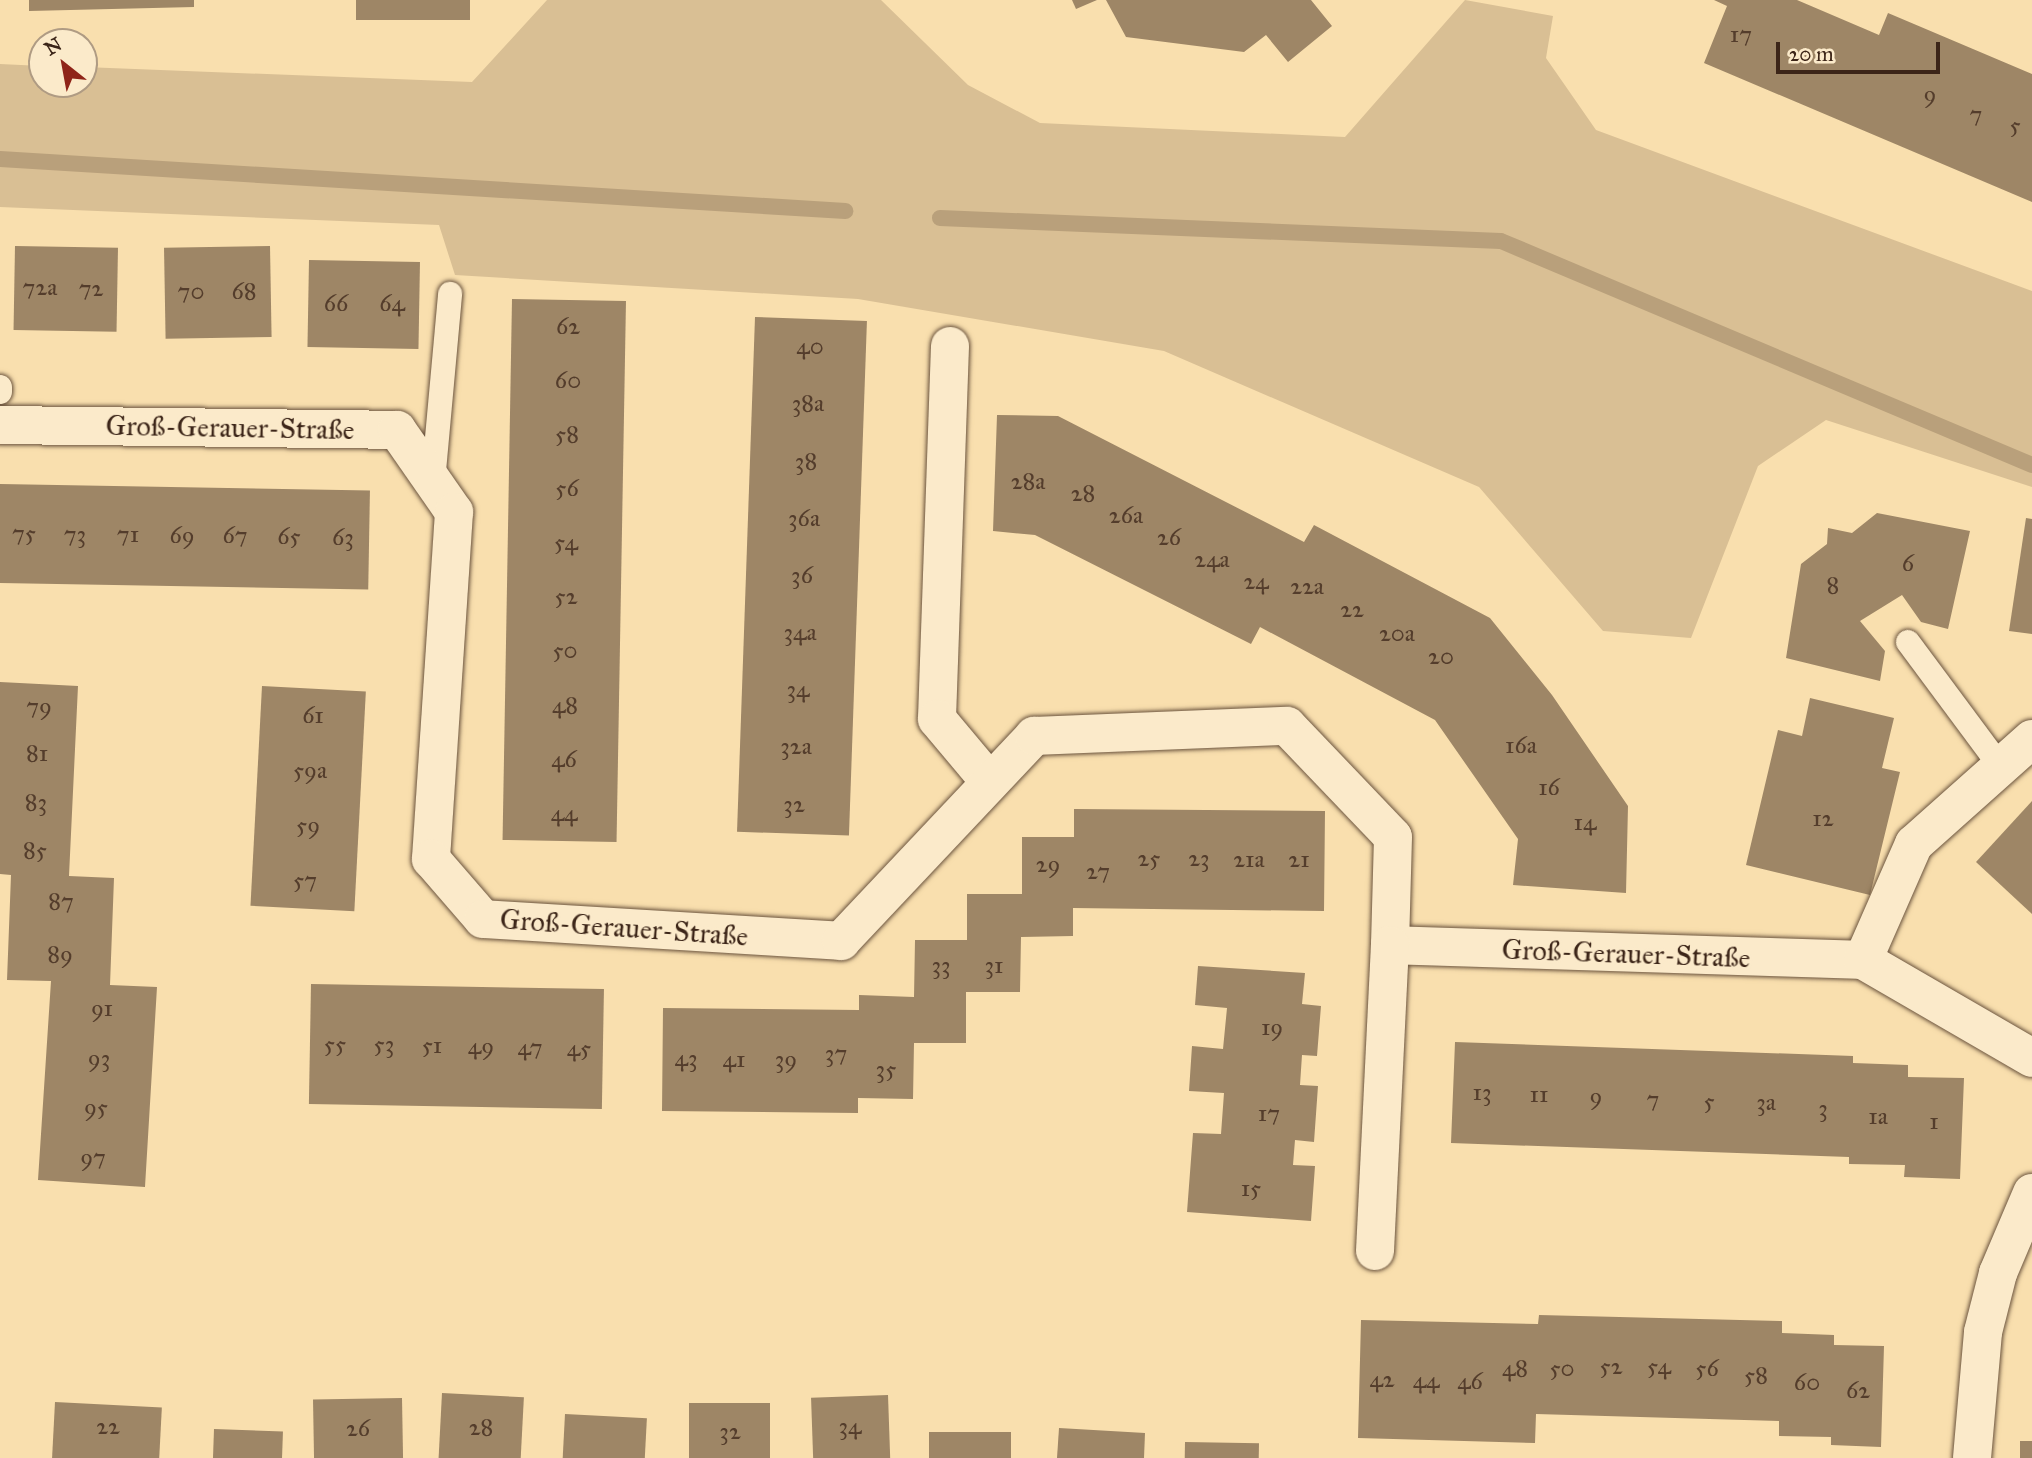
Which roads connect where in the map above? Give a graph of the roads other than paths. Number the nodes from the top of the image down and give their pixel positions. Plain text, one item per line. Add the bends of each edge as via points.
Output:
1 (450, 294) dead end
2 (950, 346) dead end
3 (0, 425) edge
4 (433, 482) junction
5 (1908, 642) dead end
6 (2032, 739) edge
7 (2001, 767) junction
8 (989, 781) junction
9 (1390, 945) junction
10 (1863, 960) junction
11 (2032, 1058) edge
12 (2032, 1193) edge
13 (1375, 1251) dead end
14 (1972, 1458) edge

1 - 4 lane
2 - 8 street via 937,719
3 - 4 street, Groß-Gerauer-Straße via 397,430
4 - 8 street, Groß-Gerauer-Straße via 454,512 431,859 482,919 841,941
5 - 7 lane
6 - 7 street
7 - 10 street via 1914,844
8 - 9 street, Groß-Gerauer-Straße via 1034,736 1287,726 1393,837
9 - 10 street, Groß-Gerauer-Straße
9 - 13 street, Groß-Gerauer-Straße
10 - 11 street, Groß-Gerauer-Straße
12 - 14 street via 1998,1273 1983,1332

